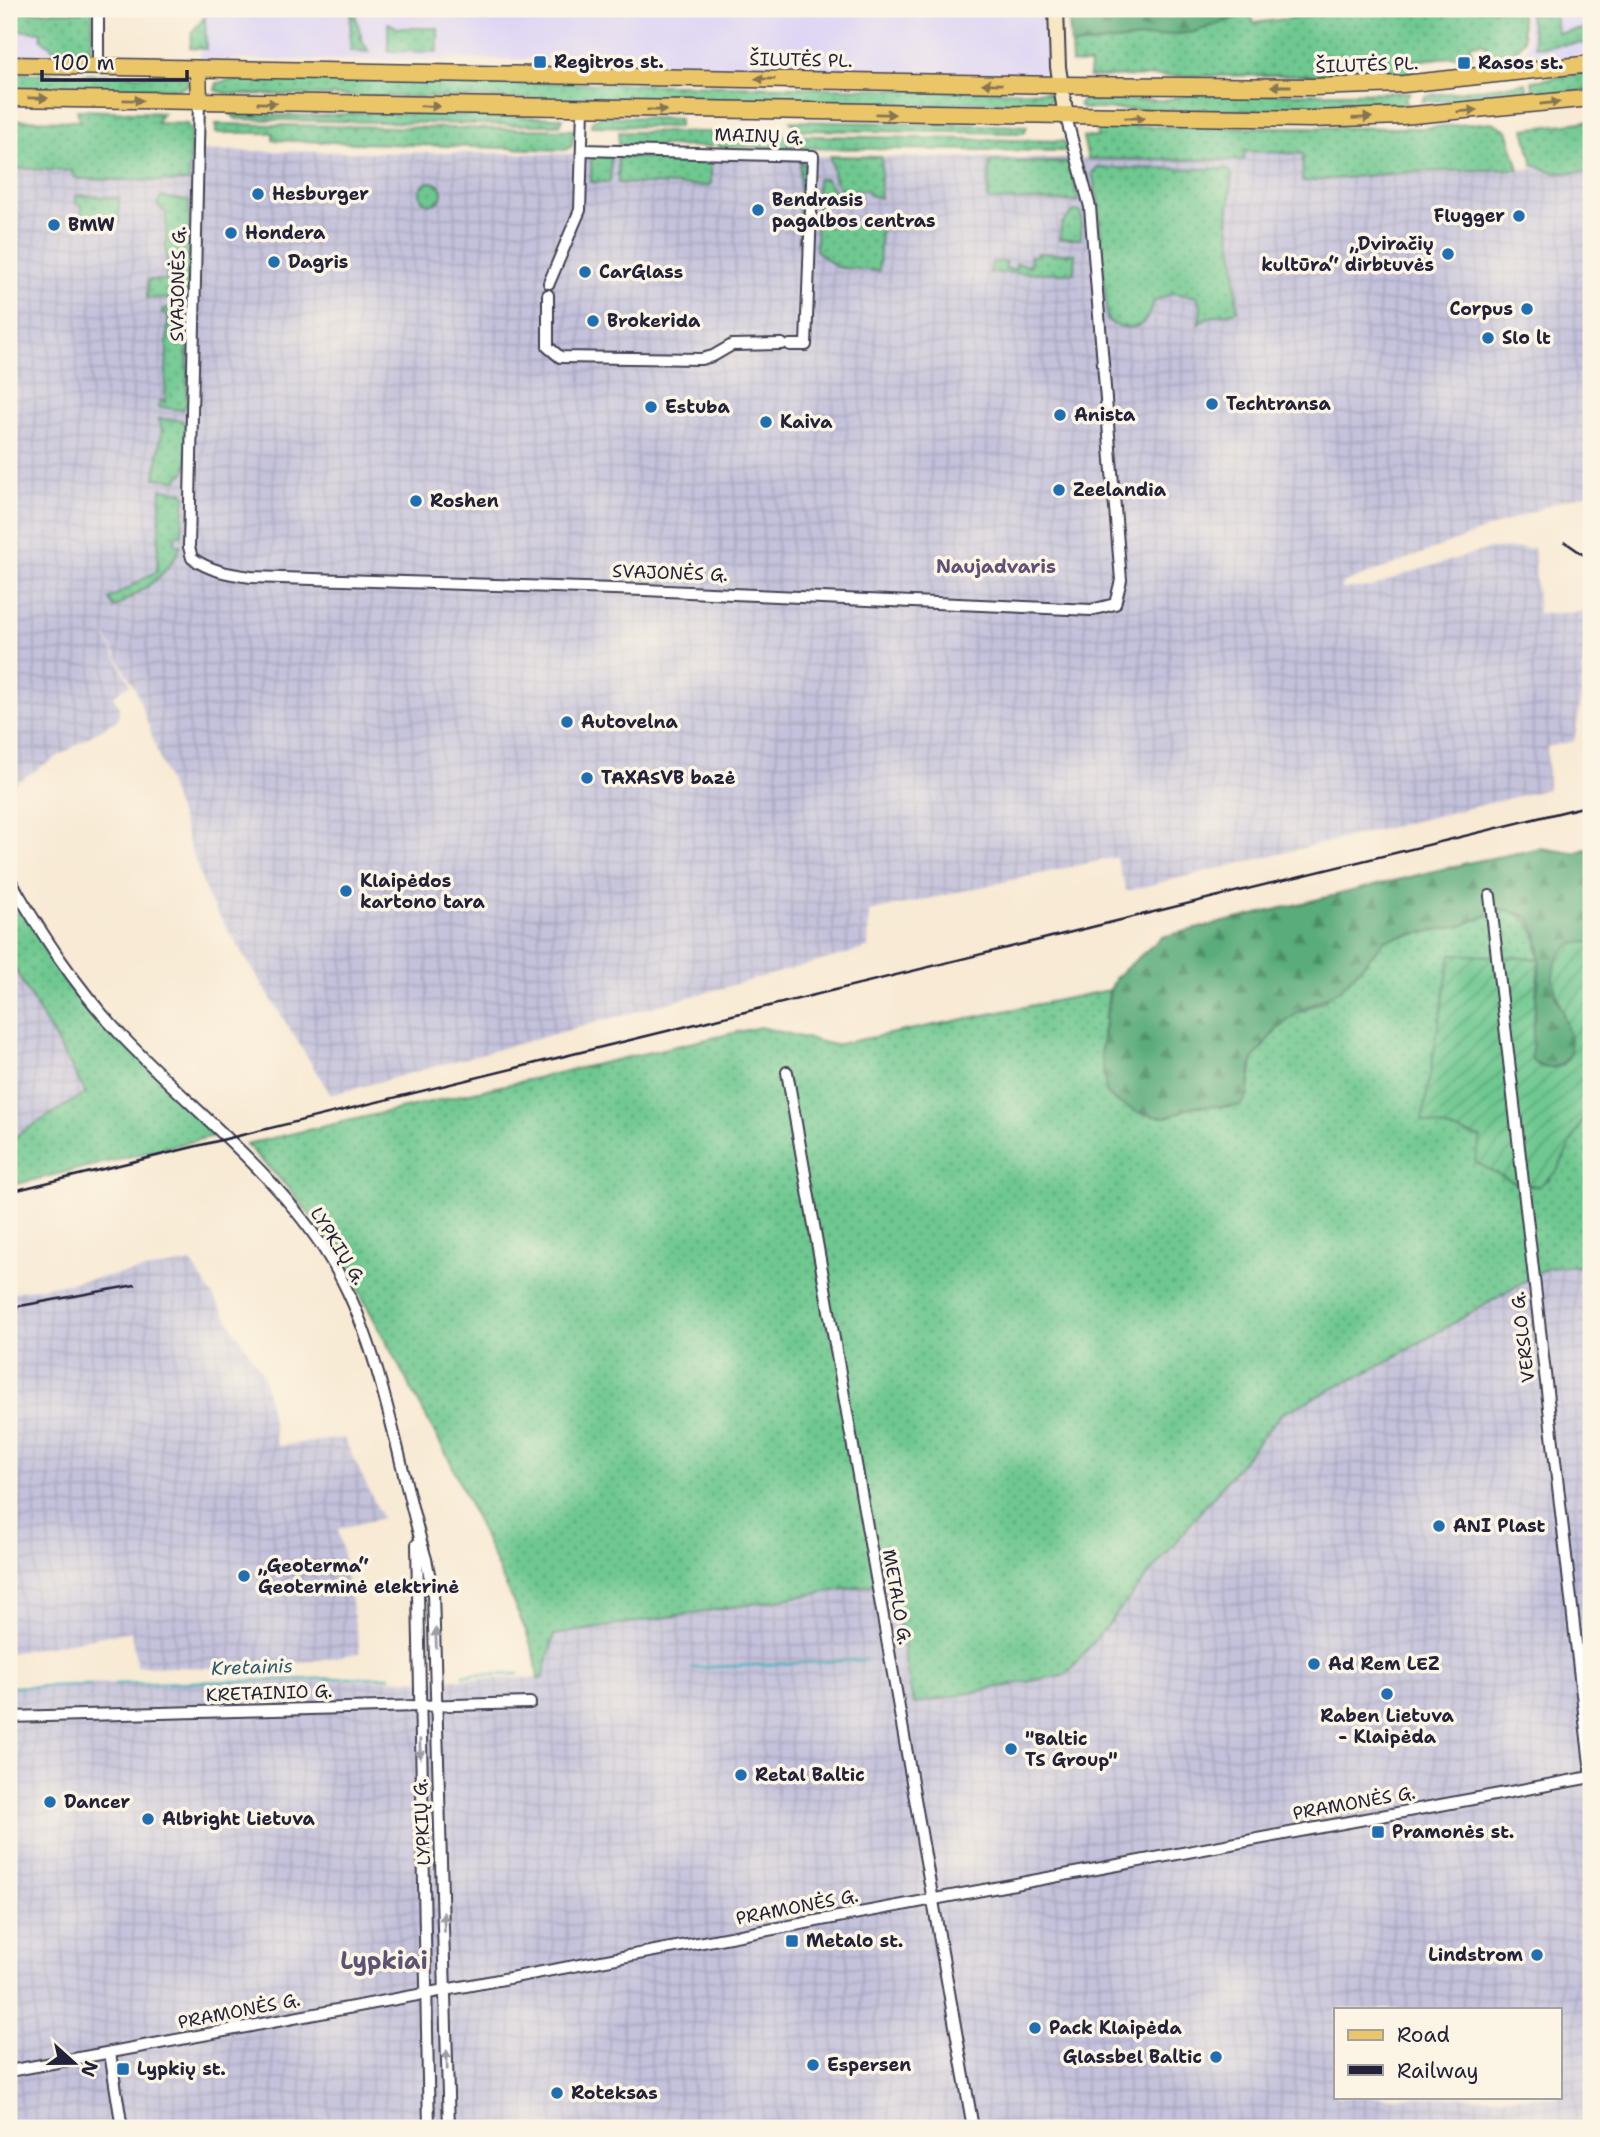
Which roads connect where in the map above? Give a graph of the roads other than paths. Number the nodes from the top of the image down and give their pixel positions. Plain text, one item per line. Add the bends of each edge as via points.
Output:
1 (99, 9) edge
2 (1056, 9) edge
3 (1591, 64) edge
4 (9, 65) edge
5 (98, 66) junction
6 (198, 69) junction
7 (1423, 82) junction
8 (1060, 85) junction
9 (9, 98) edge
10 (1591, 98) edge
11 (199, 101) junction
12 (583, 108) junction
13 (1424, 114) junction
14 (1066, 117) junction
15 (583, 150) junction
16 (9, 878) edge
17 (1490, 896) dead end
18 (787, 1072) dead end
19 (414, 1517) junction
20 (530, 1703) dead end
21 (420, 1707) junction
22 (436, 1707) junction
23 (9, 1717) edge
24 (1591, 1775) edge
25 (933, 1899) junction
26 (446, 1990) junction
27 (426, 1994) junction
28 (110, 2053) junction
29 (9, 2071) edge
30 (122, 2128) edge
31 (429, 2128) edge
32 (449, 2128) edge
33 (973, 2128) edge

1 - 5 street
2 - 8 street
3 - 7 main road, ŠILUTĖS PL.
4 - 5 main road, ŠILUTĖS PL.
5 - 6 main road, ŠILUTĖS PL.
8 -> 6 main road, ŠILUTĖS PL.
6 - 11 main road
7 -> 8 main road, ŠILUTĖS PL. via 1323,87
7 - 13 main road via 1415,93 1416,106
8 - 14 street
9 -> 11 main road
13 -> 10 main road
11 -> 12 main road
11 - 14 street, SVAJONĖS G. via 190,547 192,558 199,563 251,577 1091,610 1115,604 1121,580 1090,207
12 -> 14 main road
12 - 15 street, MAINŲ G.
14 -> 13 main road via 1311,119
15 - 15 street, MAINŲ G. via 813,156 806,345 732,345 701,359 560,356 548,347 548,289 580,210
16 - 19 street, LYPKIŲ G. via 40,931 102,1013 305,1222 344,1283 370,1350
17 - 24 street, VERSLO G.
18 - 25 street, METALO G.
19 - 21 street, LYPKIŲ G. via 419,1560
22 -> 19 street, LYPKIŲ G. via 433,1593
20 - 22 street, KRETAINIO G.
21 - 22 street, KRETAINIO G.
21 - 23 street, KRETAINIO G.
21 -> 27 street, LYPKIŲ G.
26 -> 22 street, LYPKIŲ G.
24 - 25 street, PRAMONĖS G.
25 - 26 street, PRAMONĖS G.
25 - 33 street, METALO G.
26 - 27 street, PRAMONĖS G.
32 -> 26 street, LYPKIŲ G.
27 - 28 street, PRAMONĖS G.
27 - 31 street, LYPKIŲ G.
28 - 29 street, PRAMONĖS G.
28 - 30 street

